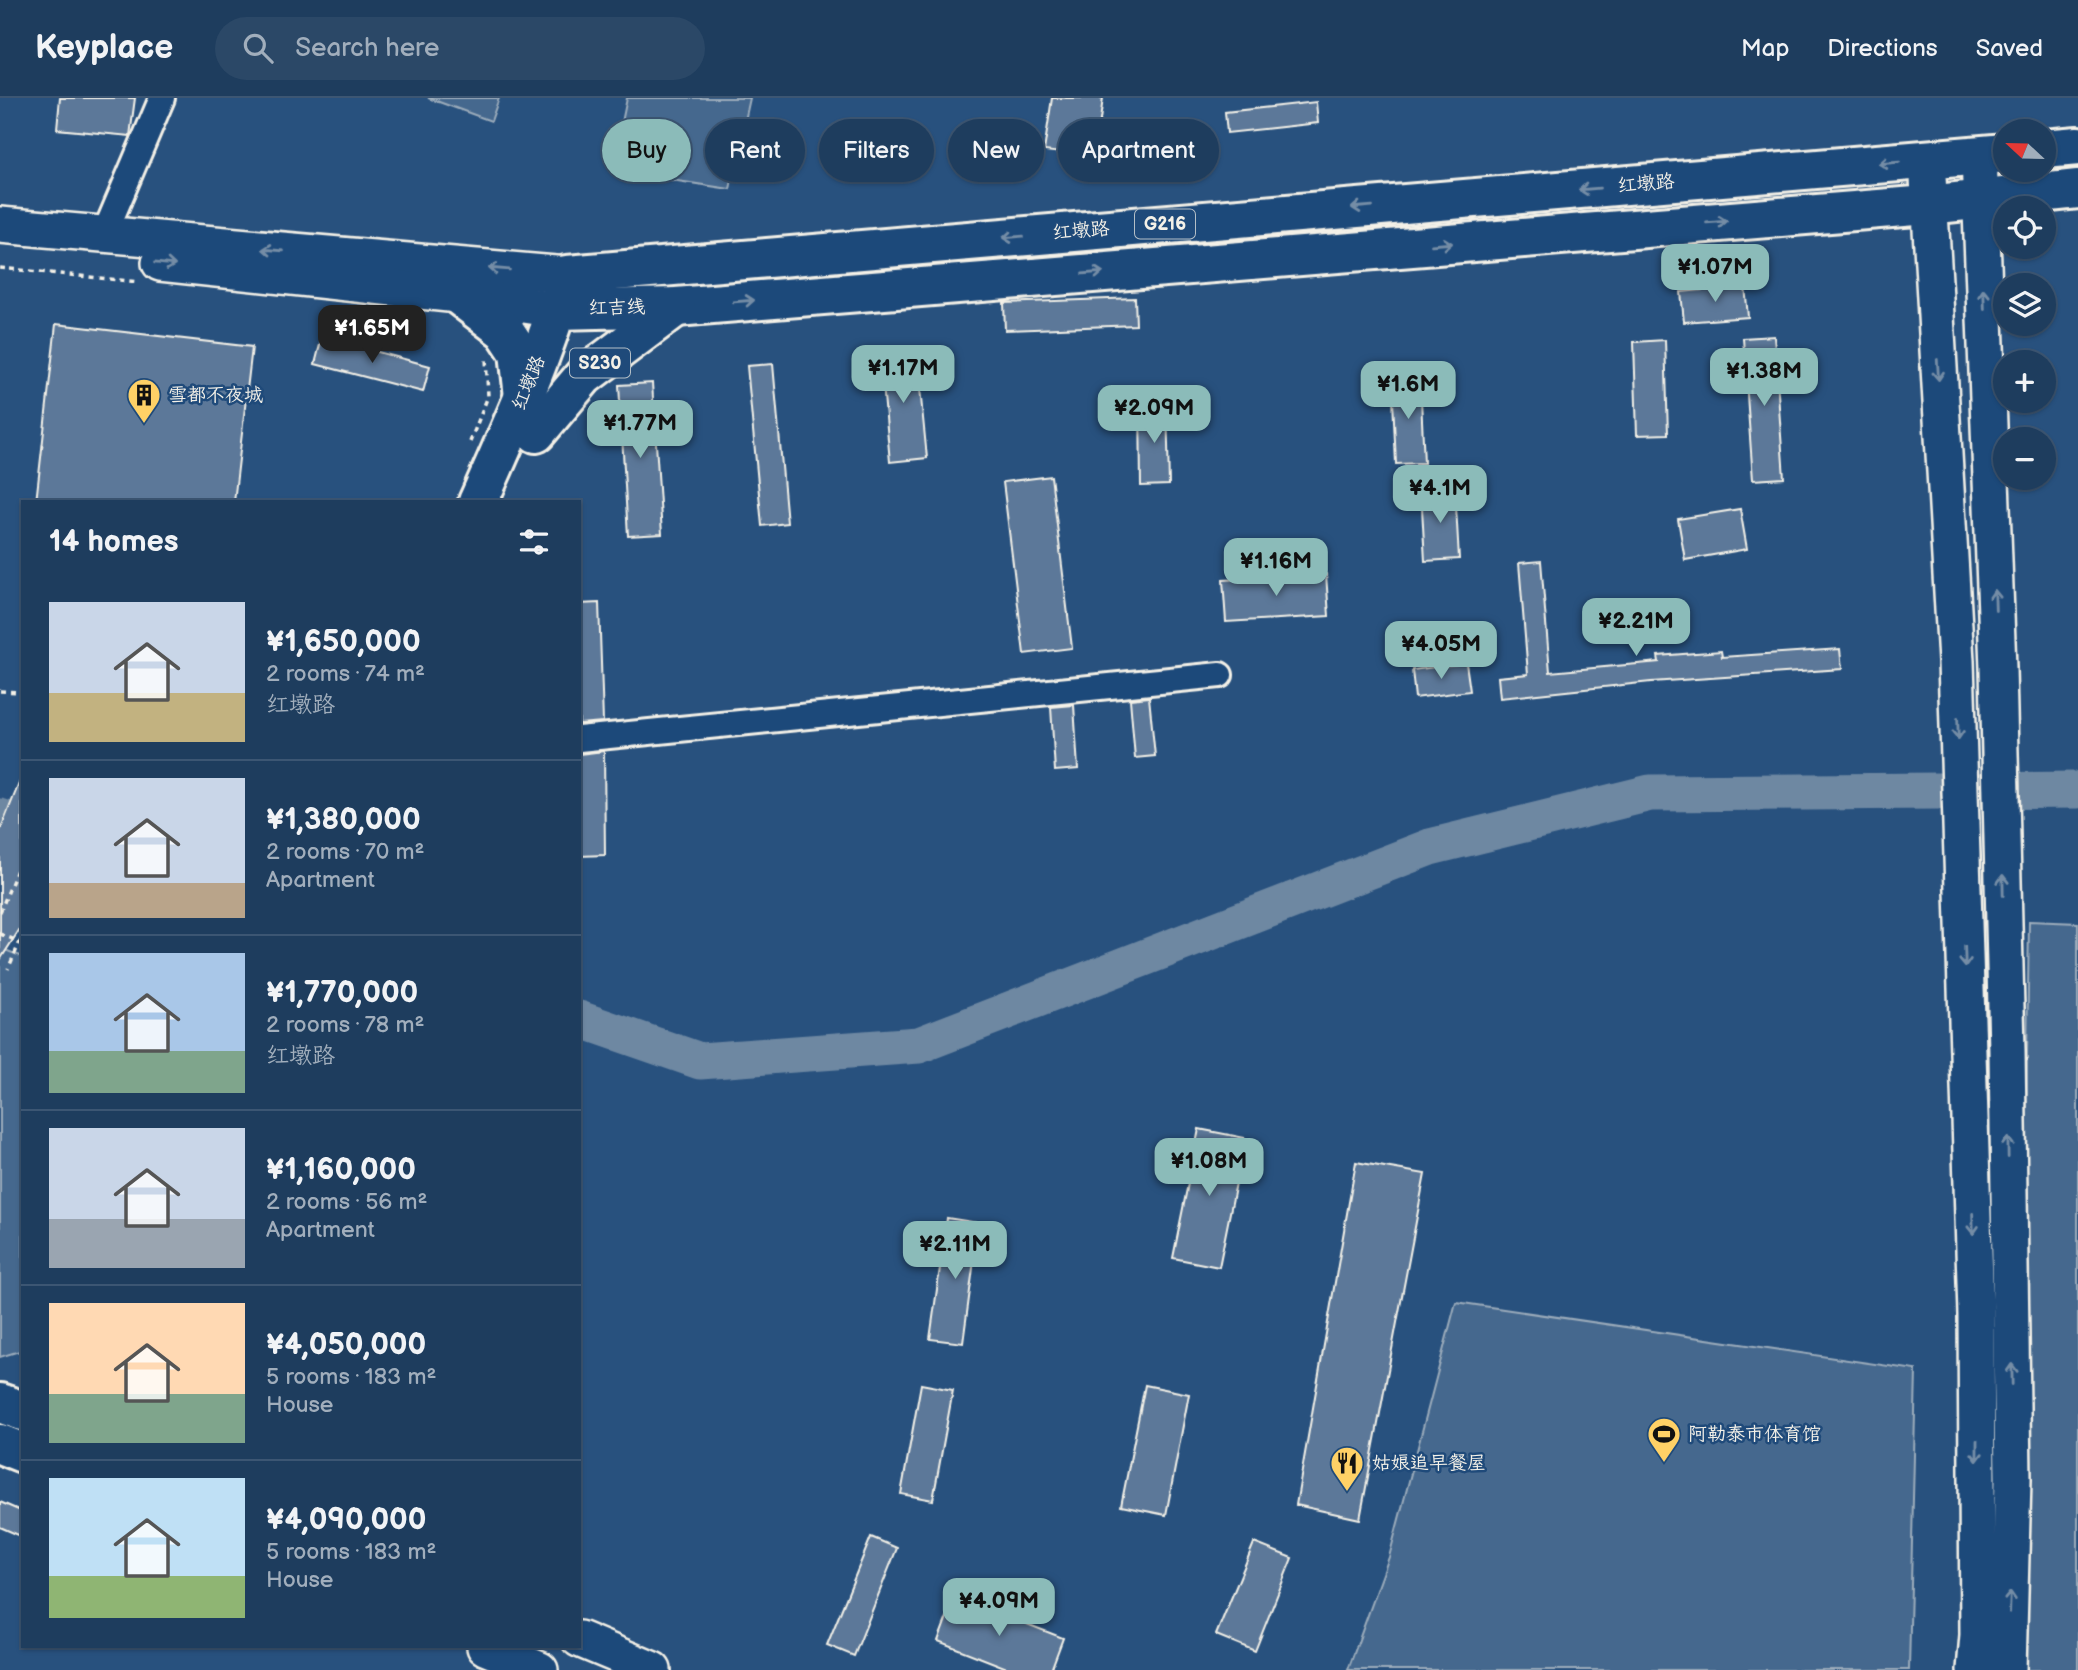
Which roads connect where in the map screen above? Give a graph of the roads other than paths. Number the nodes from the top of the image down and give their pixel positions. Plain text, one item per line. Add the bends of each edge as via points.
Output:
1 (162, 98) edge
2 (2078, 146) edge
3 (2056, 148) edge
4 (1992, 154) edge
5 (1927, 160) junction
6 (2078, 189) edge
7 (1980, 199) junction
8 (1928, 205) junction
9 (0, 225) edge
10 (104, 235) junction
11 (0, 246) edge
12 (576, 291) junction
13 (458, 295) junction
14 (676, 307) junction
15 (524, 397) junction
16 (536, 433) junction
17 (479, 500) edge
18 (507, 500) edge
19 (1220, 675) dead end
20 (581, 739) edge
21 (0, 1403) edge
22 (21, 1410) edge
23 (0, 1444) edge
24 (21, 1452) edge
25 (581, 1640) edge
26 (487, 1648) edge
27 (540, 1670) edge
28 (653, 1670) edge
29 (1975, 1670) edge
30 (2008, 1670) edge

1 - 10 street
2 - 3 highway
4 - 5 highway, 红墩路 / G216
4 - 7 main road
5 - 8 main road
5 -> 12 highway, 红墩路 / G216
6 - 7 highway, G216
7 - 8 highway, G216
30 -> 7 main road via 2013,1479 2007,1051
14 -> 8 highway, G216
8 -> 29 main road via 1956,661 1976,1329
9 - 10 main road
12 -> 10 main road
11 -> 13 main road
12 - 13 main road
12 - 14 highway, 红吉线 / G216
12 - 15 highway, 红墩路
12 - 16 highway
13 - 15 highway via 505,331 519,352
14 - 16 highway, S230 via 583,376
15 - 17 highway, 红墩路
16 - 18 highway, 红墩路
19 - 20 street
21 - 22 highway
23 - 24 highway
25 - 28 main road
26 - 27 main road

